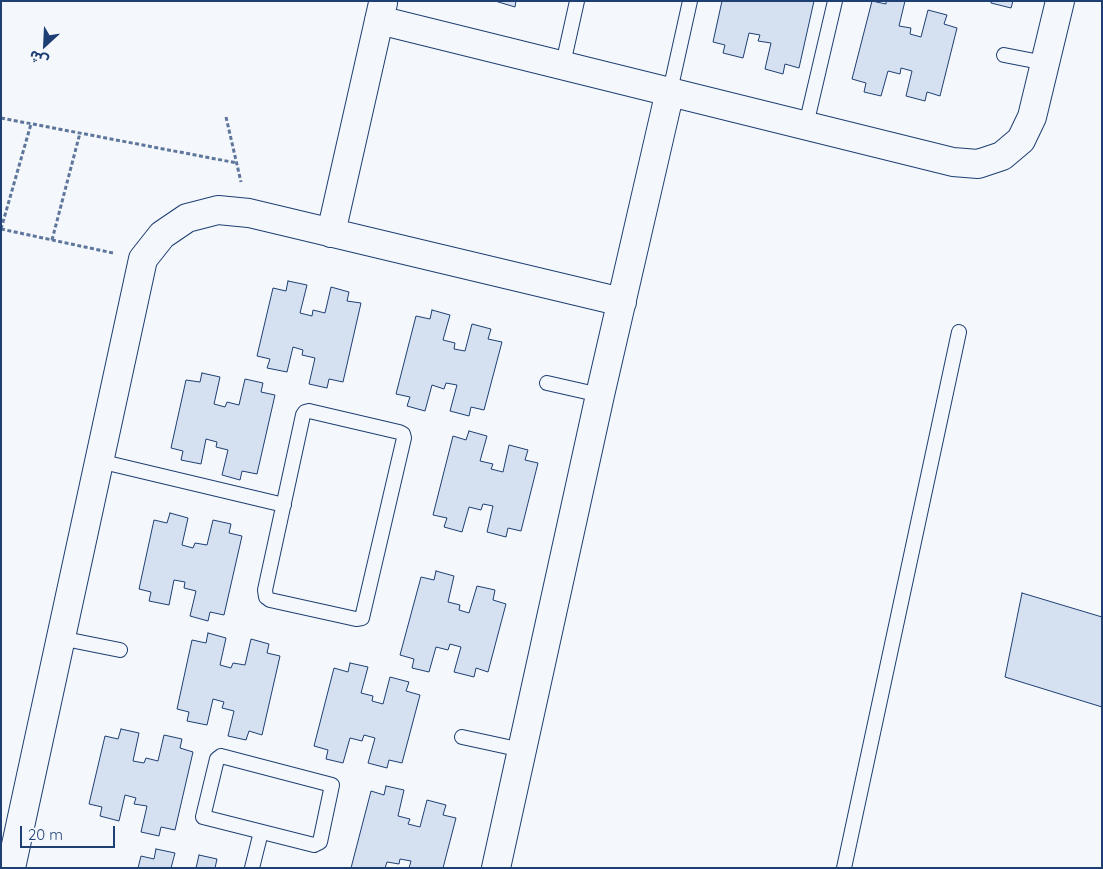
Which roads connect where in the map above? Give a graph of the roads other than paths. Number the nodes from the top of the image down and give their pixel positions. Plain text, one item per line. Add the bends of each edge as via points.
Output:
1 (577, 1) edge
2 (690, 1) edge
3 (836, 1) edge
4 (1060, 1) edge
5 (382, 11) edge
6 (1004, 55) dead end
7 (1045, 63) junction
8 (562, 64) junction
9 (670, 91) junction
10 (806, 125) junction
11 (330, 233) junction
12 (622, 302) junction
13 (959, 332) dead end
14 (547, 383) dead end
15 (600, 395) junction
16 (99, 461) junction
17 (284, 504) junction
18 (60, 638) junction
19 (120, 650) dead end
20 (462, 737) dead end
21 (522, 750) junction
22 (261, 832) junction
23 (11, 868) edge
24 (252, 868) edge
25 (496, 868) edge
26 (844, 868) edge

1 - 8 lane
2 - 9 lane
3 - 10 lane
4 - 7 street
5 - 8 street
5 - 11 street
6 - 7 lane
7 - 10 street via 1032,118 1021,140 1002,156 978,164 953,162
8 - 9 street
9 - 10 street
9 - 12 street
11 - 12 street
11 - 16 street via 249,213 218,210 187,218 162,235 143,259
12 - 15 street
13 - 26 lane
14 - 15 lane
15 - 21 street
16 - 17 lane
16 - 18 street
17 - 17 lane via 305,412 403,434 362,618 266,597
18 - 19 lane
18 - 23 street
20 - 21 lane
21 - 25 street
22 - 22 lane via 203,817 218,757 332,785 318,844
22 - 24 lane

